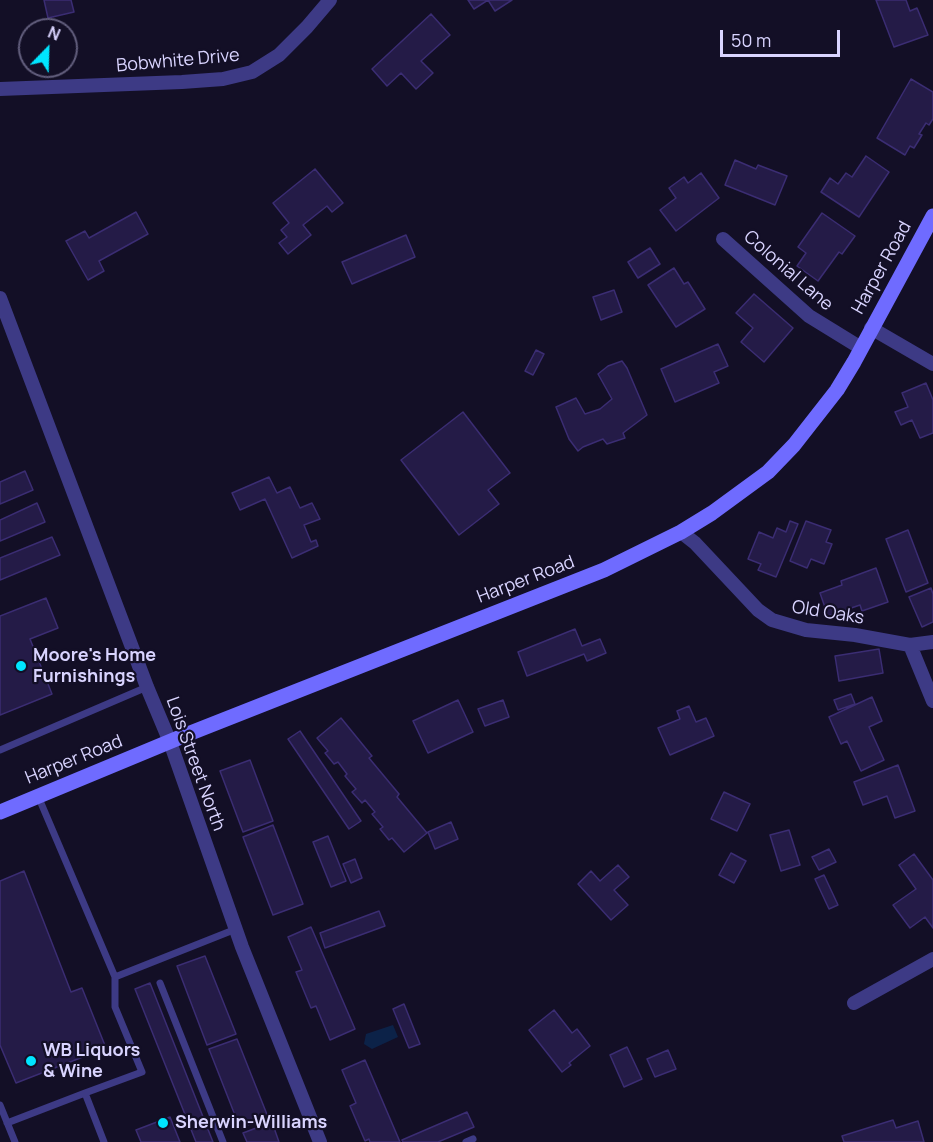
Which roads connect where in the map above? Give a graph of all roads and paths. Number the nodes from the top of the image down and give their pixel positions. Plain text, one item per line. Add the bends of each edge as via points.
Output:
1 (330, 0) edge
2 (0, 90) edge
3 (933, 216) edge
4 (723, 239) dead end
5 (2, 307) edge
6 (872, 328) junction
7 (861, 348) junction
8 (933, 364) edge
9 (681, 532) junction
10 (933, 642) edge
11 (910, 645) junction
12 (147, 687) junction
13 (933, 701) edge
14 (170, 742) junction
15 (0, 750) edge
16 (38, 796) junction
17 (0, 812) edge
18 (236, 930) junction
19 (933, 959) edge
20 (115, 977) junction
21 (160, 983) dead end
22 (854, 1003) dead end
23 (85, 1093) junction
24 (0, 1105) edge
25 (8, 1123) junction
26 (15, 1142) edge
27 (104, 1142) edge
28 (223, 1142) edge
29 (320, 1142) edge

1 - 2 street, Bobwhite Drive via 279,55 252,72 182,82
3 - 6 main road, Harper Road
4 - 7 street, Colonial Lane via 809,316
5 - 12 street, Lois Street North
6 - 7 main road, Harper Road
6 - 8 street
7 - 9 main road, Harper Road via 837,390 768,472
9 - 11 street, Old Oaks via 772,620 806,630
9 - 14 main road, Harper Road via 604,570
10 - 11 street, Old Oaks
11 - 13 street
12 - 14 street, Lois Street North
12 - 15 lane
14 - 16 main road, Harper Road
14 - 18 street, Lois Street North
16 - 17 main road, Harper Road
16 - 20 lane
18 - 20 lane
18 - 29 street, Lois Street North
19 - 22 street
20 - 23 lane via 115,1007 142,1072
21 - 28 lane
23 - 25 lane
23 - 27 lane
24 - 25 lane
25 - 26 lane

